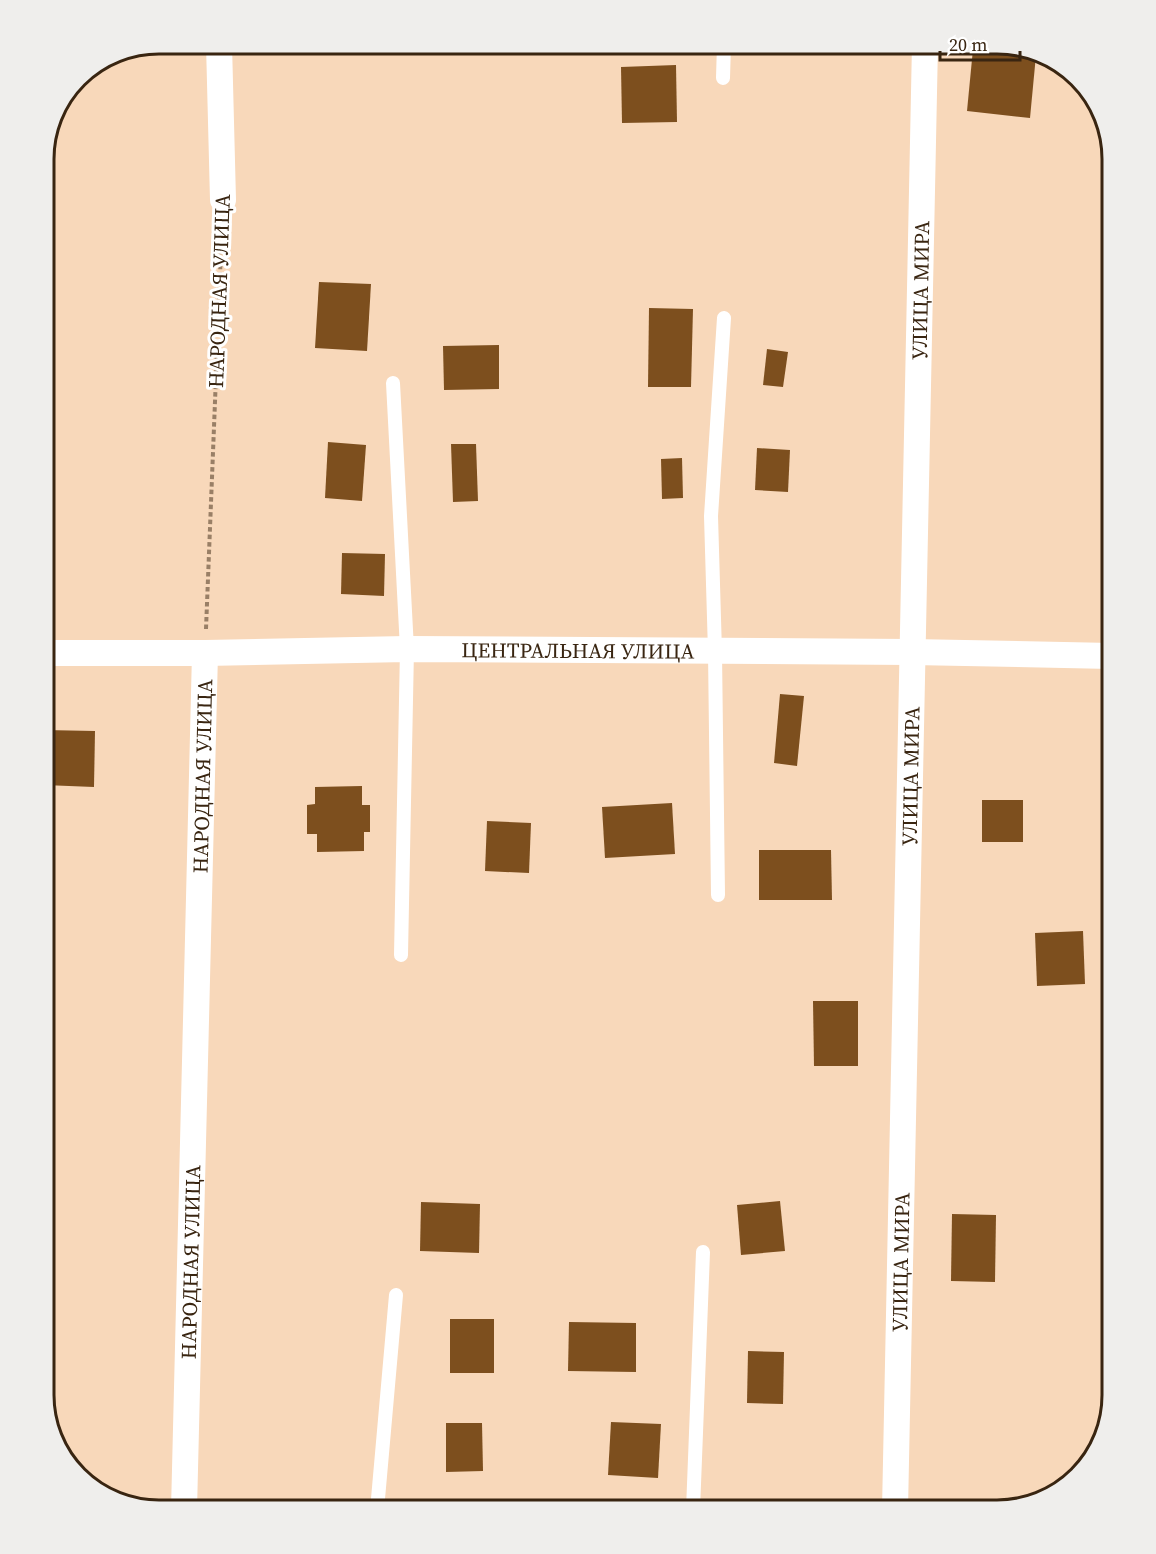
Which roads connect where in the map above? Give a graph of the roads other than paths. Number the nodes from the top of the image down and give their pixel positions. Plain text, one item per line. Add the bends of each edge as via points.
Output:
1 (219, 54) edge
2 (724, 54) edge
3 (925, 54) edge
4 (723, 78) dead end
5 (223, 200) road end
6 (724, 318) dead end
7 (393, 383) dead end
8 (407, 649) junction
9 (715, 652) junction
10 (912, 652) junction
11 (54, 653) edge
12 (205, 653) junction
13 (1102, 656) edge
14 (718, 895) dead end
15 (401, 955) dead end
16 (704, 1252) dead end
17 (396, 1295) dead end
18 (184, 1500) edge
19 (378, 1500) edge
20 (693, 1500) edge
21 (895, 1500) edge

1 - 5 street, НАРОДНАЯ УЛИЦА
2 - 4 lane
3 - 10 street, УЛИЦА МИРА
6 - 9 lane via 711,516
7 - 8 lane
8 - 9 street, ЦЕНТРАЛЬНАЯ УЛИЦА
8 - 12 street, ЦЕНТРАЛЬНАЯ УЛИЦА
8 - 15 lane
9 - 10 street, ЦЕНТРАЛЬНАЯ УЛИЦА
9 - 14 lane
10 - 13 street, ЦЕНТРАЛЬНАЯ УЛИЦА
10 - 21 street, УЛИЦА МИРА
11 - 12 street, ЦЕНТРАЛЬНАЯ УЛИЦА
12 - 18 street, НАРОДНАЯ УЛИЦА
16 - 20 lane
17 - 19 lane

